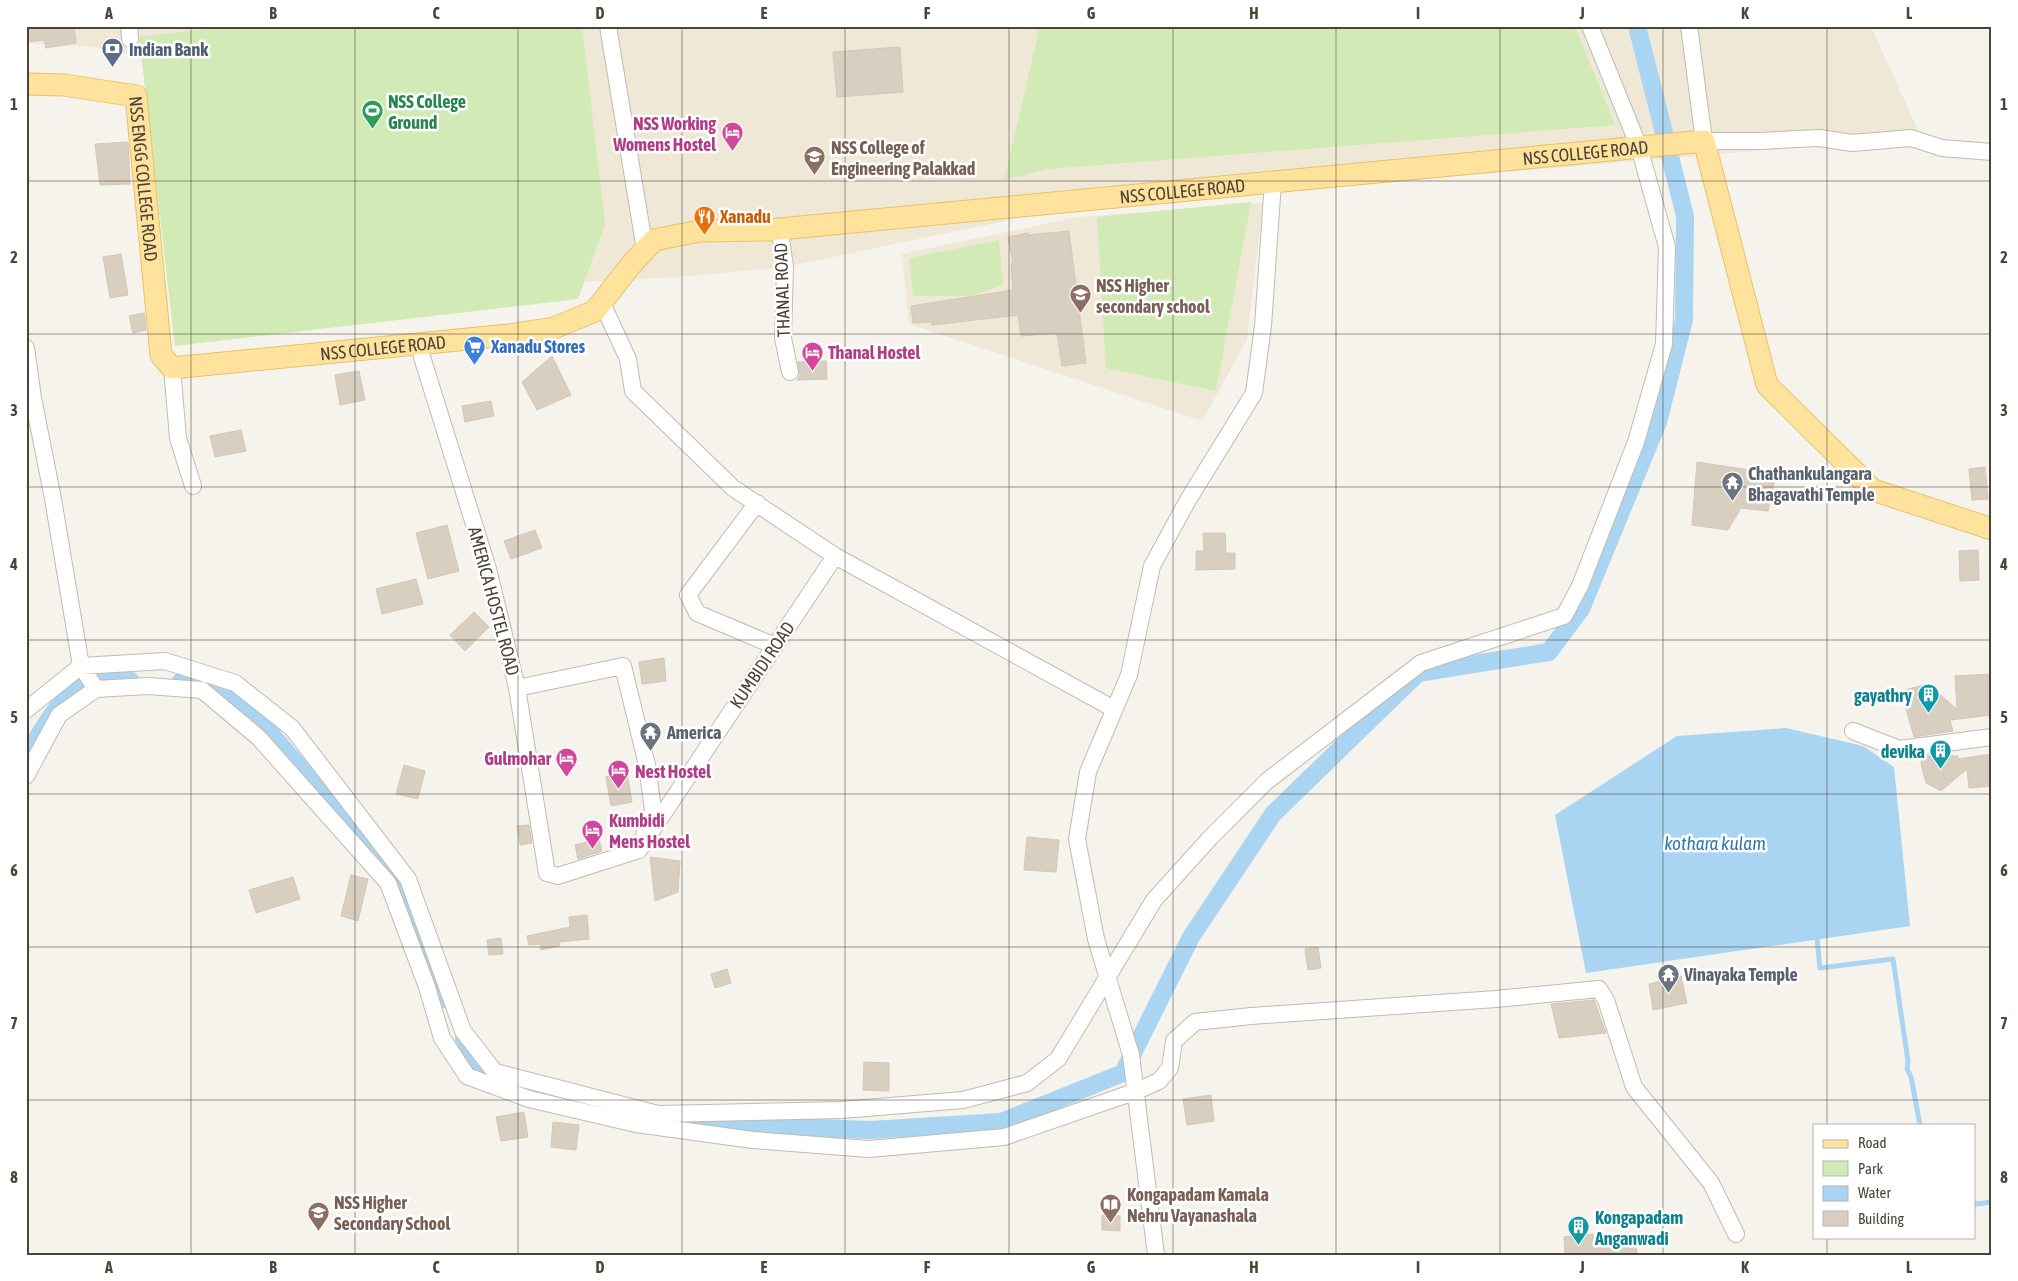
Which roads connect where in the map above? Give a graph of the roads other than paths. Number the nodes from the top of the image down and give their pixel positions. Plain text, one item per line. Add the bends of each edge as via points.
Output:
1 (608, 26) edge
2 (1590, 26) edge
3 (1689, 26) edge
4 (26, 84) edge
5 (1698, 141) junction
6 (1644, 146) junction
7 (1992, 152) edge
8 (1273, 182) junction
9 (756, 230) junction
10 (645, 250) junction
11 (602, 303) junction
12 (419, 342) junction
13 (26, 348) edge
14 (172, 368) junction
15 (790, 372) dead end
16 (30, 399) edge
17 (193, 486) dead end
18 (757, 504) junction
19 (1992, 529) edge
20 (834, 556) junction
21 (775, 646) junction
22 (81, 666) junction
23 (517, 688) junction
24 (96, 689) junction
25 (1114, 709) junction
26 (26, 710) edge
27 (1853, 731) dead end
28 (1992, 736) edge
29 (26, 776) edge
30 (639, 850) junction
31 (1108, 979) junction
32 (1137, 1091) junction
33 (1736, 1234) dead end
34 (1156, 1255) edge

1 - 10 street
2 - 6 street
3 - 5 street
4 - 14 main road, NSS ENGG COLLEGE ROAD via 64,85 136,96 161,356
5 - 6 main road, NSS COLLEGE ROAD
5 - 7 street via 1759,142 1819,138 1852,143 1911,138 1942,148
5 - 19 main road via 1767,385 1873,490
6 - 8 main road, NSS COLLEGE ROAD
6 - 31 street via 1667,247 1664,344 1636,442 1580,586 1564,616 1421,663 1267,781 1154,900
8 - 9 main road, NSS COLLEGE ROAD
8 - 25 street via 1263,326 1254,393 1188,500 1152,566 1129,675
9 - 10 main road, NSS COLLEGE ROAD via 700,231 654,240
9 - 15 street, THANAL ROAD via 780,232 785,267 783,338
10 - 11 main road, NSS COLLEGE ROAD
11 - 12 main road, NSS COLLEGE ROAD via 595,311 554,328
11 - 18 street via 628,359 632,391 733,488
12 - 14 main road, NSS COLLEGE ROAD
12 - 23 street, AMERICA HOSTEL ROAD via 488,569
13 - 16 street
14 - 17 street via 178,438
16 - 22 street via 53,499
18 - 20 street
18 - 21 street via 688,595 697,613
20 - 21 street, KUMBIDI ROAD
20 - 25 street
21 - 30 street, KUMBIDI ROAD
22 - 24 street
22 - 26 street
22 - 31 street via 166,661 235,682 292,728 408,879 463,1031 495,1072 658,1114 842,1110 964,1100 1027,1083 1058,1059
23 - 30 street via 547,873 558,876
23 - 30 street, AMERICA HOSTEL ROAD via 623,666 647,764 654,810
24 - 29 street via 59,715
24 - 32 street via 148,686 202,690 259,738 388,883 427,987 442,1038 467,1076 529,1099 636,1124 753,1140 869,1149 1004,1136
25 - 31 street via 1088,772 1078,839 1096,939
27 - 28 street via 1899,749
31 - 32 street via 1131,1055
32 - 33 street via 1159,1080 1170,1068 1174,1041 1195,1022 1599,989 1606,1000 1634,1087 1711,1183
32 - 34 street

